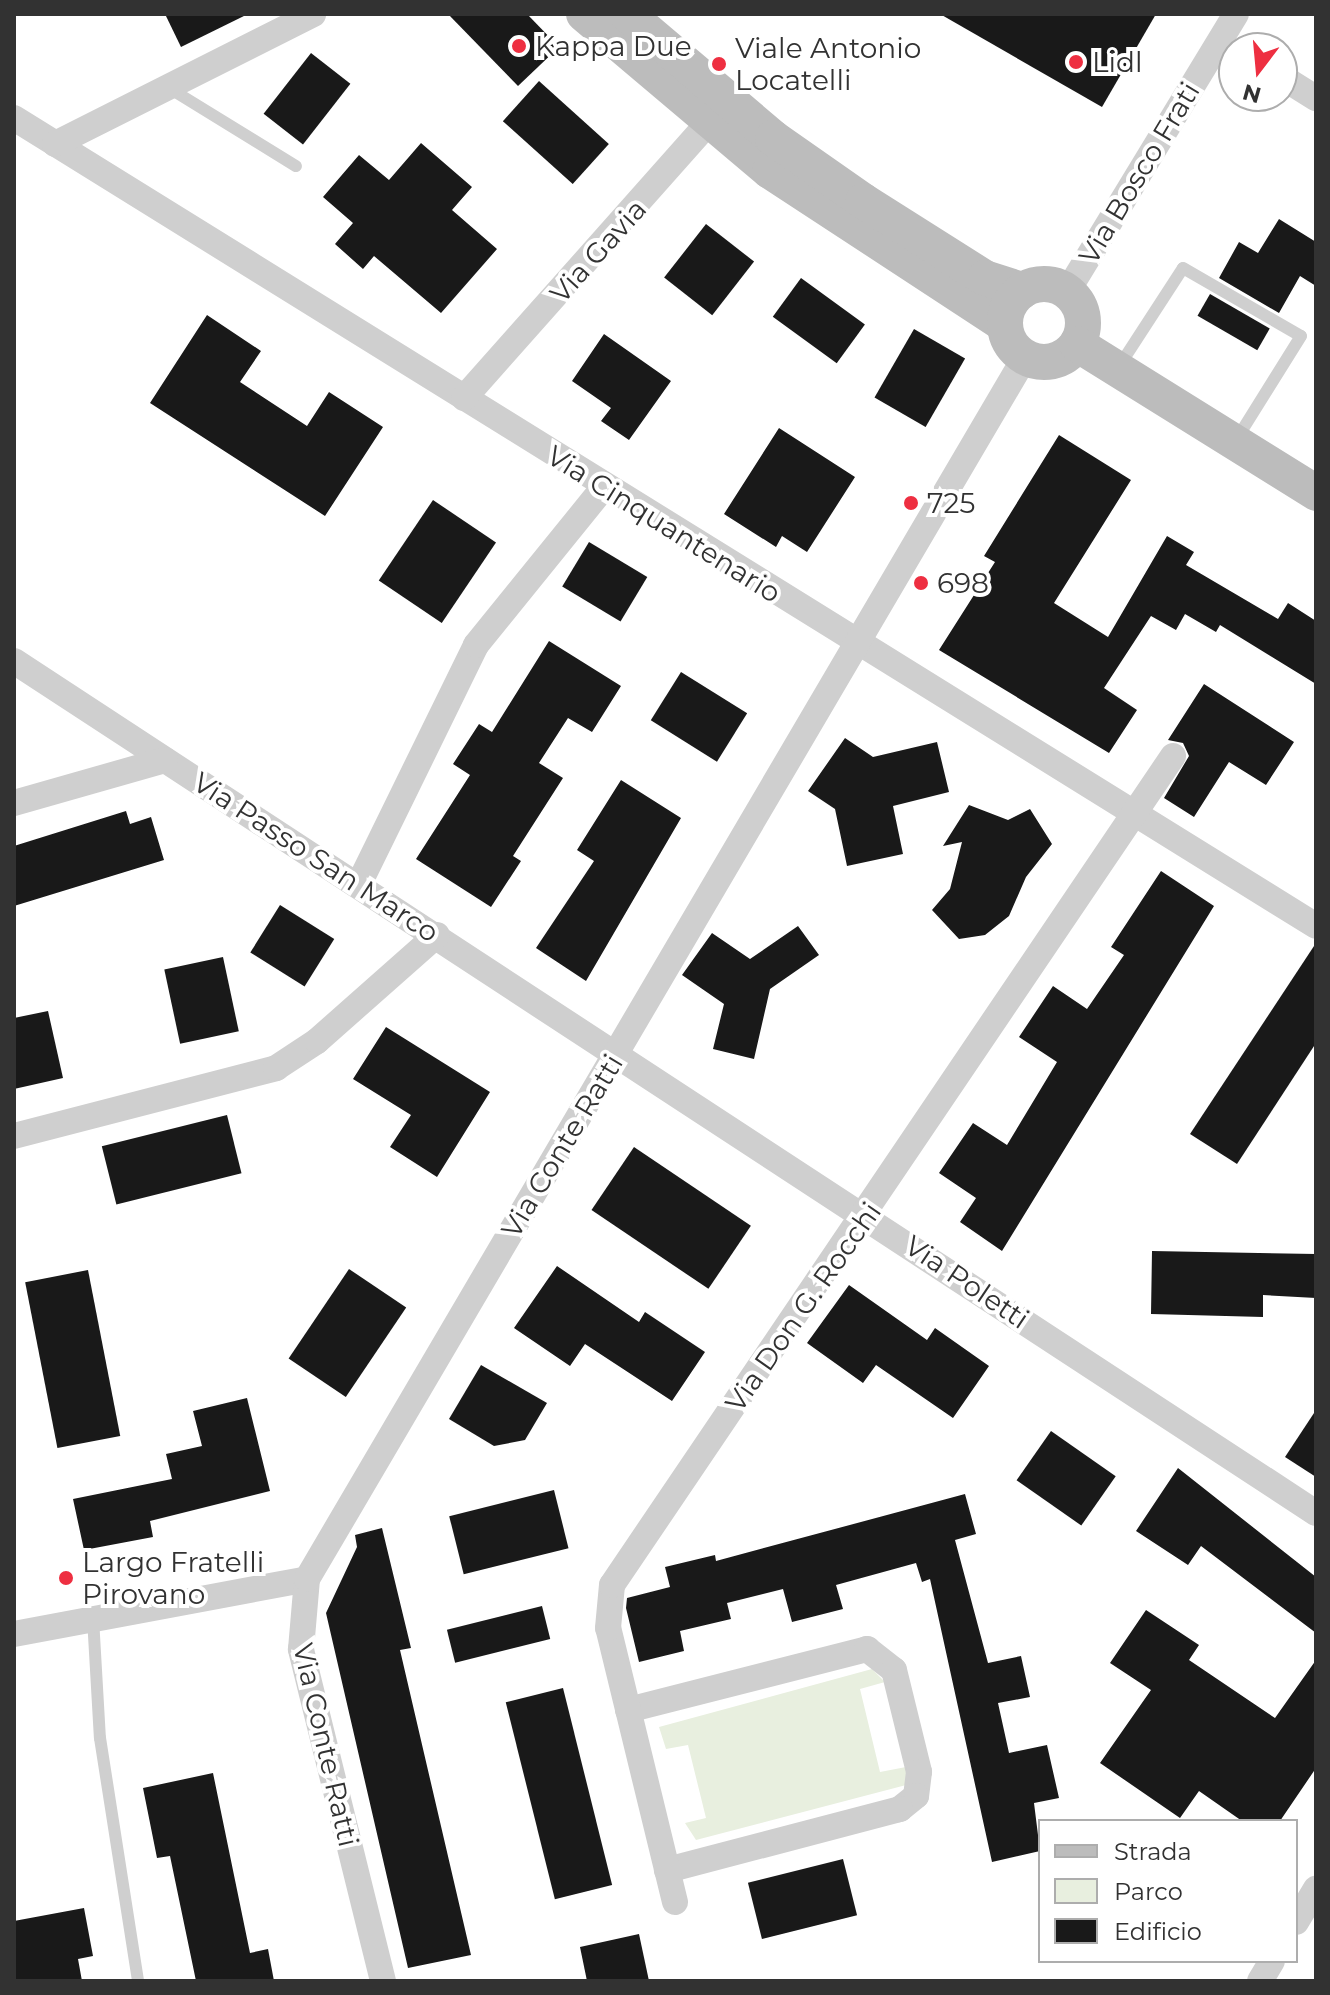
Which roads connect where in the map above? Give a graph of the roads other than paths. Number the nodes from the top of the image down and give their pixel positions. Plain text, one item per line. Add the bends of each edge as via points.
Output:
1 (313, 14) edge
2 (584, 14) edge
3 (627, 14) edge
4 (1218, 58) edge
5 (168, 87) junction
6 (1298, 87) edge
7 (1316, 98) edge
8 (718, 112) junction
9 (14, 118) edge
10 (55, 144) junction
11 (296, 166) dead end
12 (1023, 290) junction
13 (1067, 292) junction
14 (1004, 324) junction
15 (1077, 344) junction
16 (1025, 357) junction
17 (1117, 369) junction
18 (464, 398) junction
19 (1235, 442) junction
20 (604, 487) junction
21 (1316, 493) edge
22 (857, 645) junction
23 (14, 661) edge
24 (1173, 756) dead end
25 (165, 760) junction
26 (14, 803) edge
27 (1134, 815) junction
28 (359, 884) junction
29 (1316, 926) edge
30 (437, 935) junction
31 (615, 1056) junction
32 (14, 1136) edge
33 (867, 1215) junction
34 (1316, 1513) edge
35 (307, 1579) junction
36 (93, 1618) junction
37 (14, 1634) edge
38 (628, 1710) junction
39 (667, 1870) junction
40 (1316, 1889) edge
41 (675, 1902) dead end
42 (1298, 1919) edge
43 (1271, 1963) edge
44 (138, 1981) edge
45 (383, 1981) edge
46 (1260, 1981) edge

1 - 5 street
2 - 8 street
3 - 8 street
4 - 13 street, Via Bosco Frati
5 - 10 street
5 - 11 lane
6 - 7 street
8 - 12 street via 985,278
8 - 14 street
8 - 18 street, Via Gavia
9 - 10 street, Via Cinquantenario
10 - 18 street, Via Cinquantenario
12 - 13 street via 1048,284
12 - 14 street
13 - 15 street via 1083,319
14 - 16 street
15 - 16 street via 1058,359
15 - 17 street
16 - 22 street, Via Conte Ratti
17 - 19 street
17 - 19 lane via 1183,268 1301,336
18 - 20 street, Via Cinquantenario
19 - 21 street
20 - 22 street, Via Cinquantenario
20 - 28 street via 476,645
22 - 27 street, Via Cinquantenario
22 - 31 street, Via Conte Ratti
23 - 25 street, Via Passo San Marco
24 - 27 street, Via Don G. Rocchi
25 - 26 street
25 - 28 street, Via Passo San Marco
27 - 29 street, Via Cinquantenario
27 - 33 street, Via Don G. Rocchi
28 - 30 street, Via Passo San Marco
30 - 31 street, Via Passo San Marco
30 - 32 street via 317,1041 276,1068
31 - 33 street, Via Poletti
31 - 35 street, Via Conte Ratti
33 - 34 street, Via Poletti
33 - 38 street, Via Don G. Rocchi via 616,1576 607,1620
35 - 36 street
35 - 45 street, Via Conte Ratti via 301,1649
36 - 37 street
36 - 44 lane via 96,1709
38 - 39 street, Via Don G. Rocchi
38 - 39 street via 867,1649 891,1663 919,1772 916,1796 900,1809
39 - 41 street, Via Don G. Rocchi
40 - 42 street
43 - 46 street

